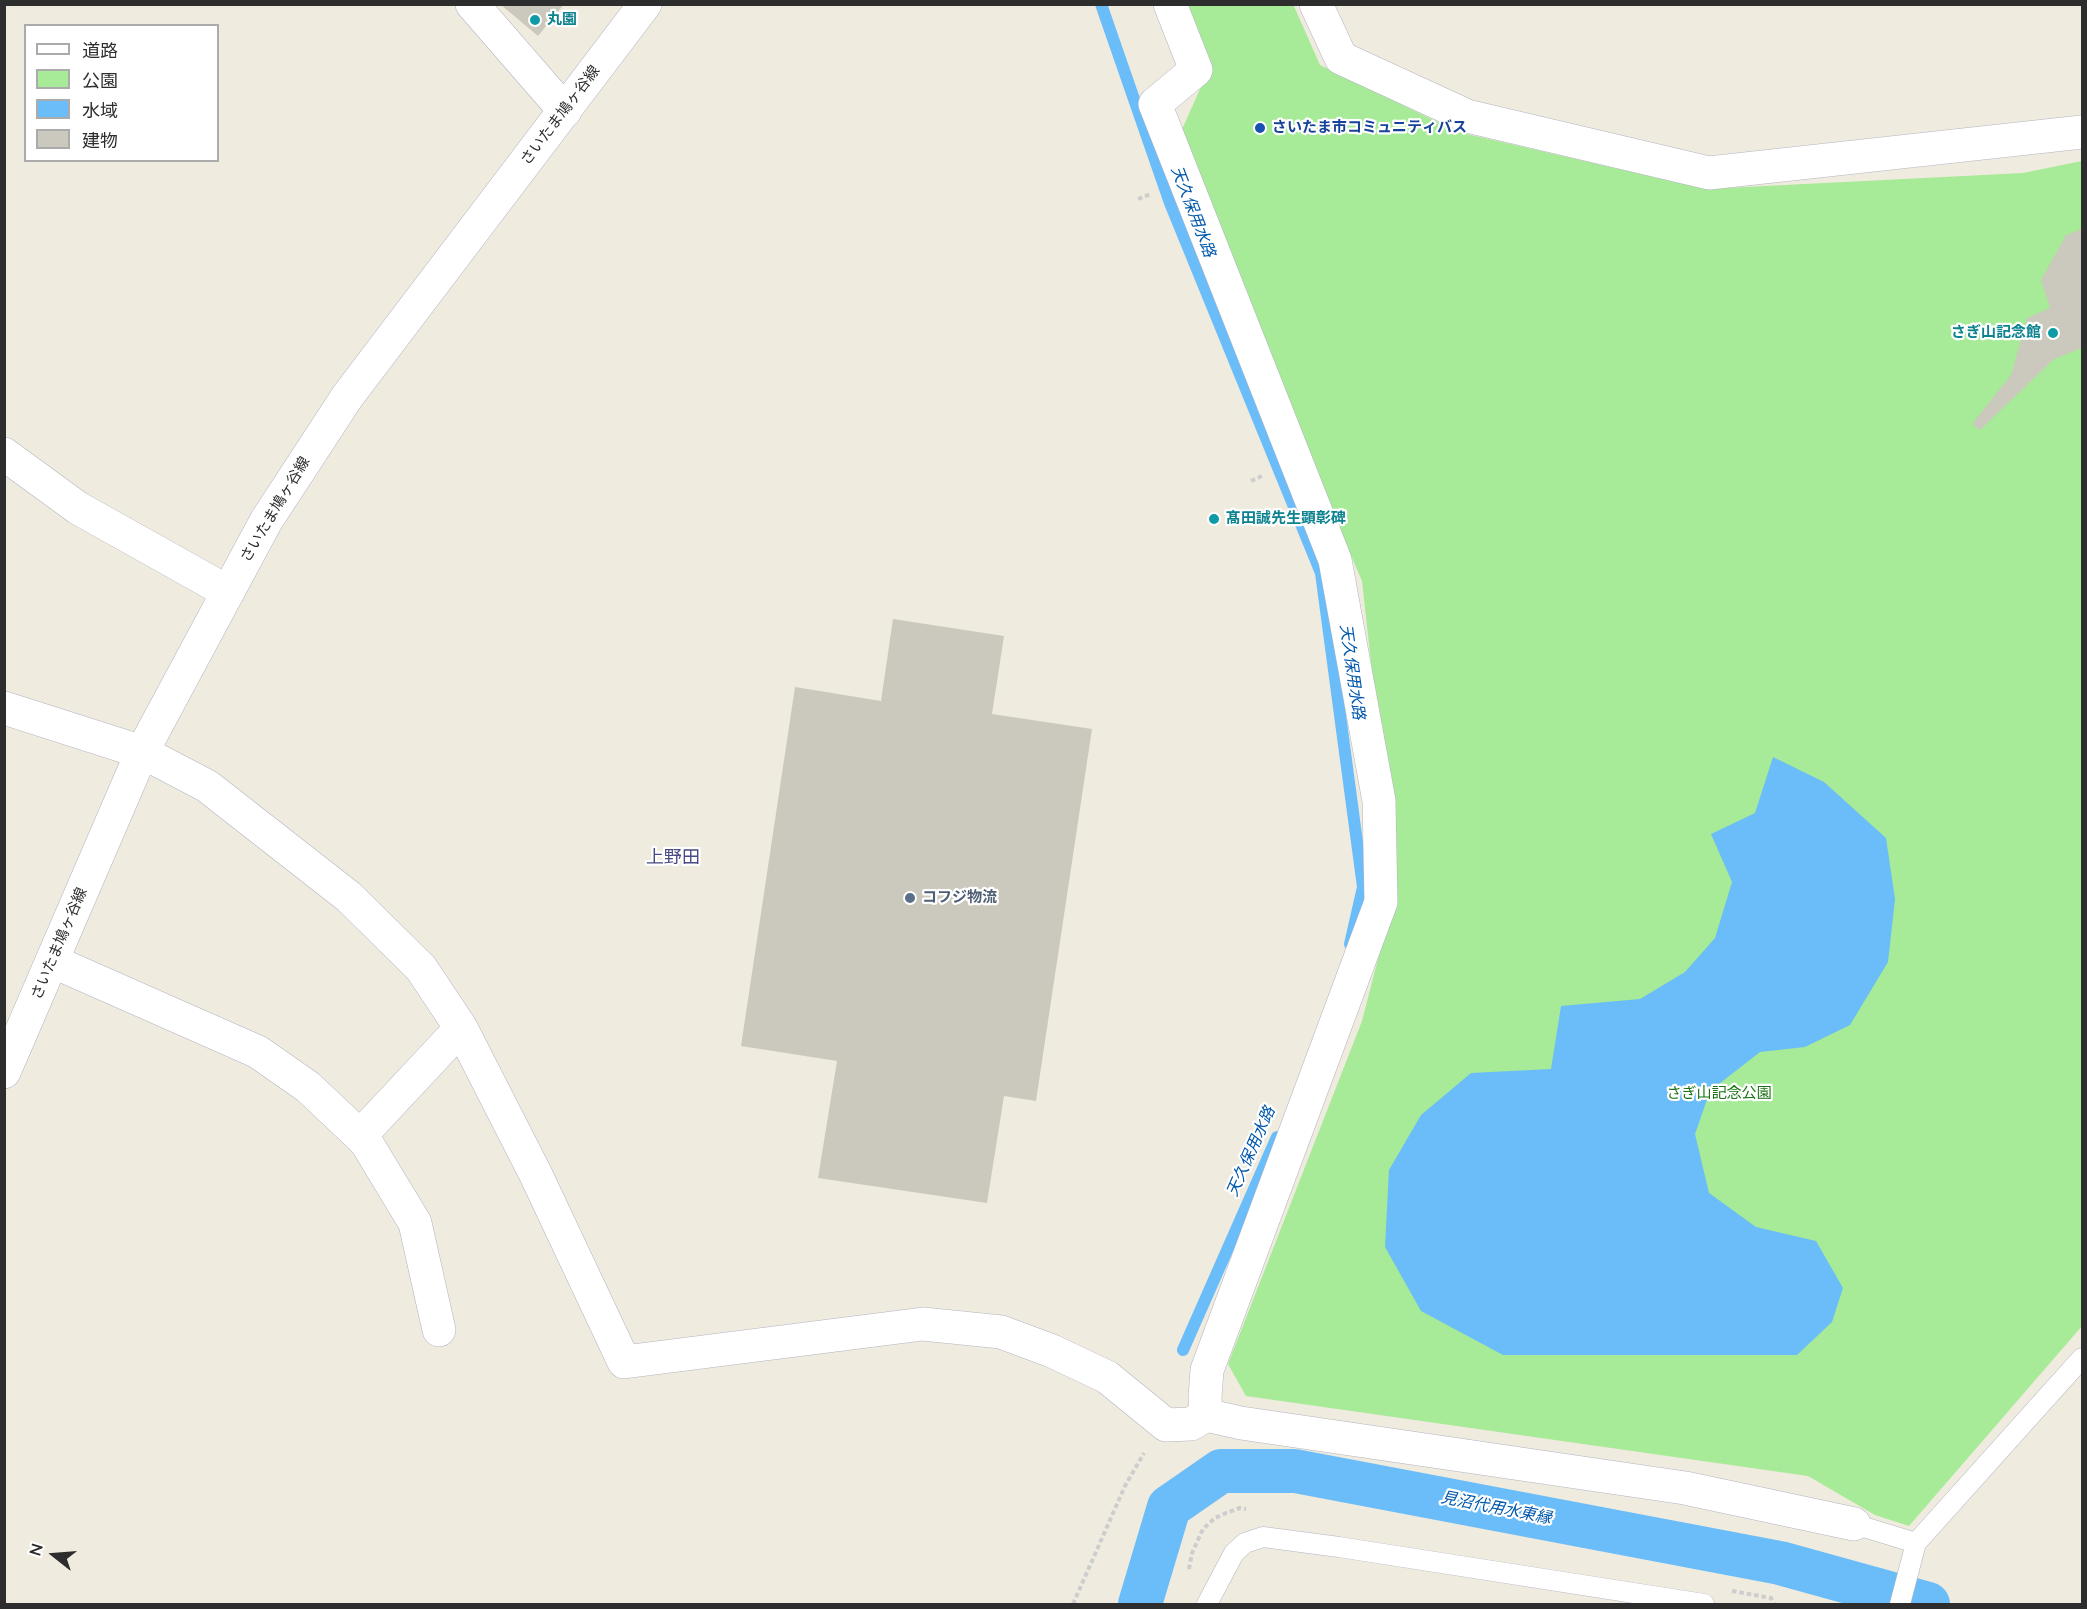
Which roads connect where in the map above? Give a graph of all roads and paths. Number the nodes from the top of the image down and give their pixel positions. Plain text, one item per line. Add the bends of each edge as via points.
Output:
1 (472, 4) edge
2 (645, 4) edge
3 (1170, 4) edge
4 (1316, 4) edge
5 (565, 111) junction
6 (2082, 132) edge
7 (4, 454) edge
8 (228, 592) junction
9 (4, 708) edge
10 (142, 752) junction
11 (52, 961) junction
12 (461, 1028) junction
13 (4, 1072) edge
14 (360, 1136) junction
15 (439, 1330) dead end
16 (2082, 1358) edge
17 (1206, 1415) junction
18 (1166, 1425) junction
19 (1854, 1524) joint
20 (1915, 1549) junction
21 (1772, 1598) dead end
22 (1073, 1605) edge
23 (1207, 1605) edge
24 (1704, 1605) edge
25 (1774, 1605) edge
26 (1900, 1605) edge

1 - 5 street
2 - 5 street, さいたま鳩ヶ谷線
3 - 17 street via 1196,70 1155,104 1335,560 1379,801 1381,902 1207,1370
4 - 6 street via 1341,58 1467,116 1709,173
5 - 8 street, さいたま鳩ヶ谷線 via 347,397 266,520
7 - 8 street via 78,508
8 - 10 street, さいたま鳩ヶ谷線
9 - 10 street
10 - 11 street, さいたま鳩ヶ谷線
10 - 12 street via 207,786 349,897 421,968
11 - 13 street, さいたま鳩ヶ谷線
11 - 14 street via 258,1052 308,1087
12 - 14 street
12 - 18 street via 624,1362 923,1324 1001,1332 1107,1377
14 - 15 street via 415,1224
16 - 20 lane
17 - 18 street via 1191,1424
17 - 19 street via 1685,1488
18 - 22 path via 1151,1441 1125,1486
19 - 20 lane
20 - 26 lane
21 - 25 path
23 - 24 lane via 1234,1553 1245,1543 1263,1537

